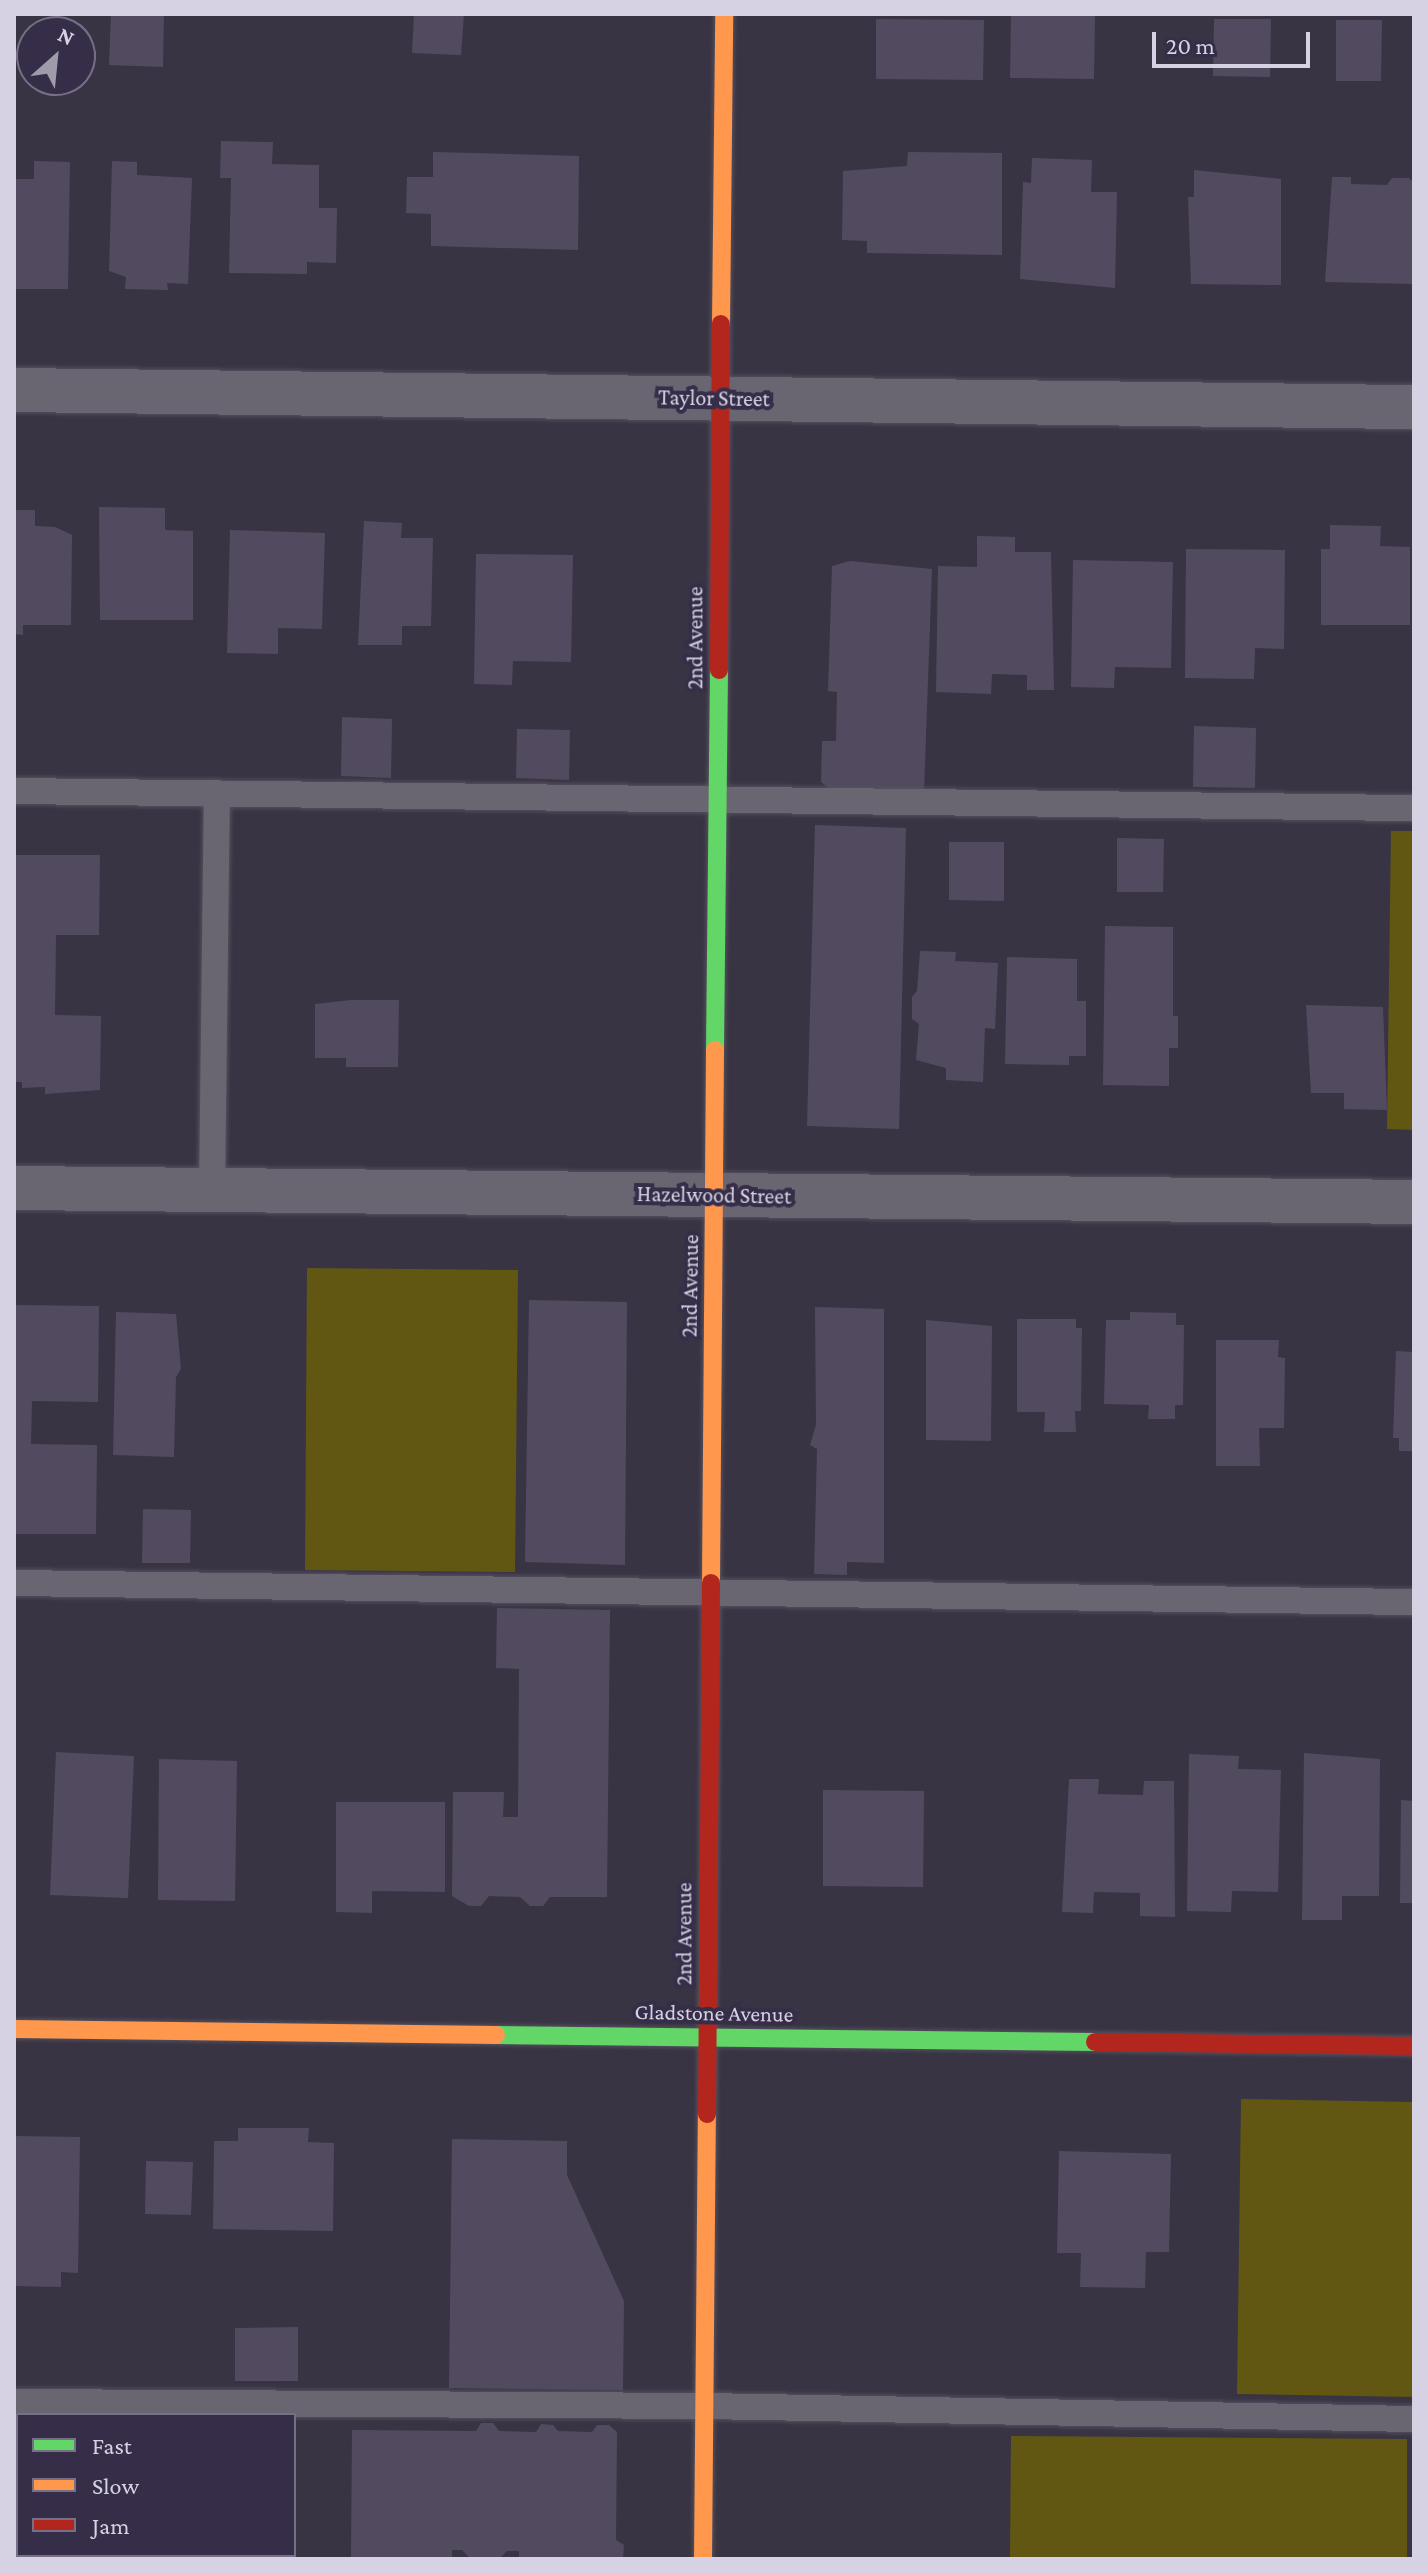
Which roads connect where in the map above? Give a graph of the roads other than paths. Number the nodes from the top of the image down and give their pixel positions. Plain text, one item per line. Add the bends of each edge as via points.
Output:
1 (724, 14) edge
2 (14, 390) edge
3 (721, 399) junction
4 (1414, 407) edge
5 (14, 791) edge
6 (217, 793) junction
7 (718, 798) junction
8 (1414, 808) edge
9 (14, 1188) edge
10 (212, 1191) junction
11 (714, 1196) junction
12 (1414, 1202) edge
13 (14, 1583) edge
14 (710, 1593) junction
15 (1414, 1602) edge
16 (14, 2029) edge
17 (707, 2037) junction
18 (1414, 2046) edge
19 (14, 2402) edge
20 (704, 2406) junction
21 (1414, 2419) edge
22 (703, 2559) edge

1 - 3 street, 2nd Avenue
2 - 3 street, Taylor Street
3 - 4 street, Taylor Street
3 - 7 street, 2nd Avenue
5 - 6 lane
6 - 7 lane
6 - 10 lane
7 - 8 lane
7 - 11 street, 2nd Avenue
9 - 10 street, Hazelwood Street
10 - 11 street, Hazelwood Street
11 - 12 street, Hazelwood Street
11 - 14 street, 2nd Avenue
13 - 14 lane
14 - 15 lane
14 - 17 street, 2nd Avenue
16 - 17 street, Gladstone Avenue
17 - 18 street, Gladstone Avenue
17 - 20 street, 2nd Avenue
19 - 20 lane
20 - 21 lane
20 - 22 street, 2nd Avenue

